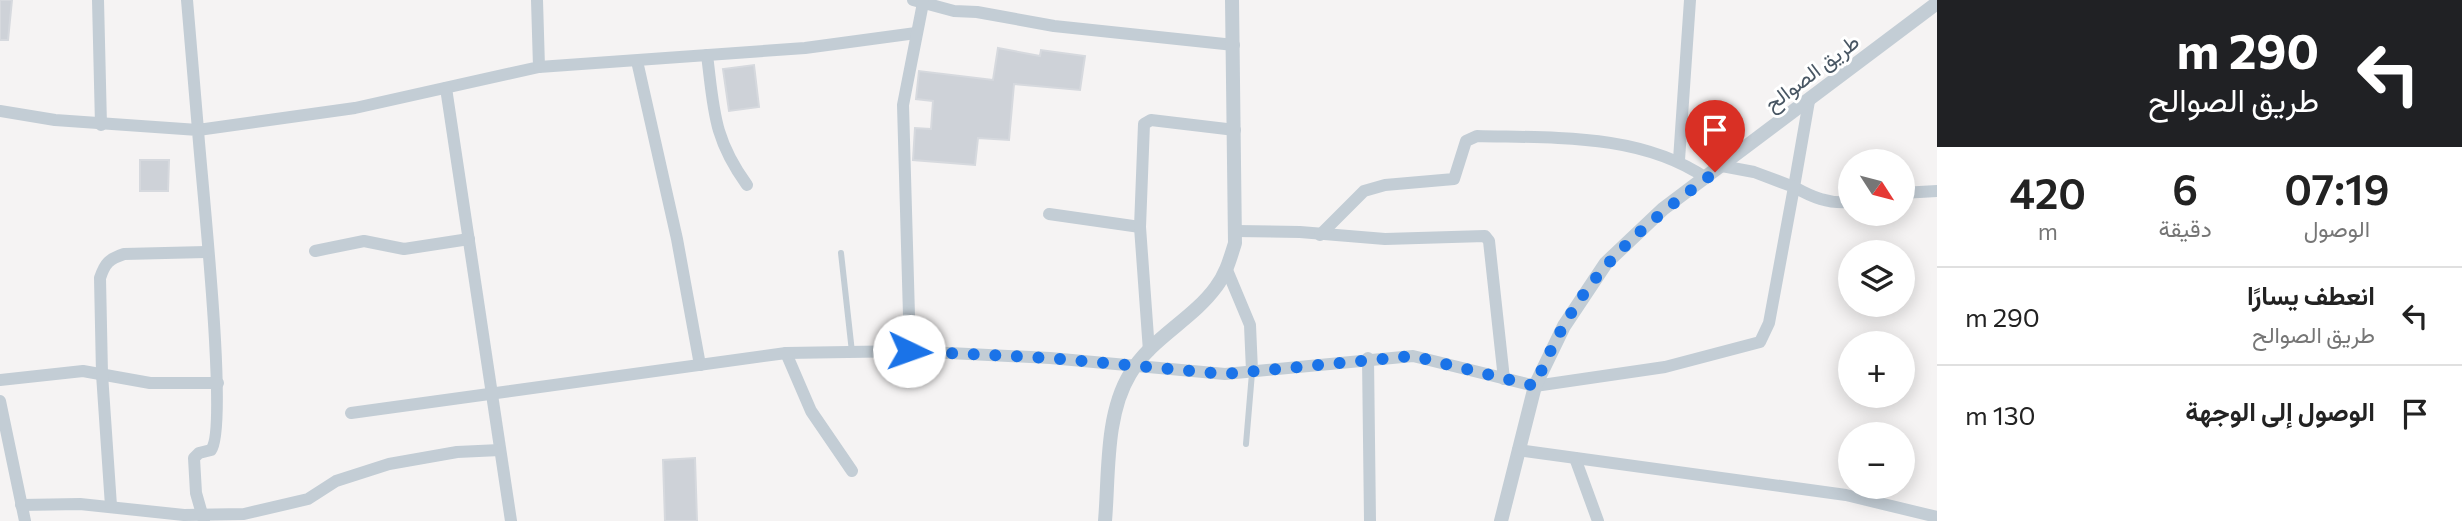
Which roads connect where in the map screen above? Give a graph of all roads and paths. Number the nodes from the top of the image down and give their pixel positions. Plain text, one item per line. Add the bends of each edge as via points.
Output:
1 (98, 0) edge
2 (187, 0) edge
3 (537, 0) edge
4 (1232, 0) edge
5 (1690, 0) edge
6 (918, 2) edge
7 (1937, 3) edge
8 (977, 6) edge
9 (916, 33) junction
10 (1234, 45) junction
11 (707, 55) junction
12 (637, 61) junction
13 (539, 67) junction
14 (446, 88) junction
15 (1809, 101) junction
16 (0, 111) edge
17 (102, 125) junction
18 (198, 130) junction
19 (1235, 130) junction
20 (1679, 160) junction
21 (1722, 166) junction
22 (1706, 178) junction
23 (747, 185) dead end
24 (1794, 187) junction
25 (1937, 191) edge
26 (1915, 192) edge
27 (1838, 204) edge
28 (1049, 214) dead end
29 (1140, 227) junction
30 (1236, 231) junction
31 (1320, 235) junction
32 (469, 239) junction
33 (315, 251) dead end
34 (206, 252) junction
35 (841, 253) dead end
36 (1227, 270) junction
37 (909, 351) junction
38 (1149, 351) junction
39 (852, 352) junction
40 (786, 353) junction
41 (1368, 358) junction
42 (700, 365) junction
43 (1135, 365) junction
44 (1252, 371) junction
45 (102, 374) junction
46 (1504, 379) junction
47 (0, 380) edge
48 (218, 383) junction
49 (1535, 386) junction
50 (490, 392) junction
51 (0, 401) edge
52 (351, 413) dead end
53 (1246, 444) dead end
54 (500, 450) junction
55 (1518, 450) junction
56 (1575, 458) junction
57 (852, 471) dead end
58 (21, 505) junction
59 (111, 506) junction
60 (1937, 517) edge
61 (203, 518) edge
62 (21, 521) edge
63 (510, 521) edge
64 (1105, 521) edge
65 (1370, 521) edge
66 (1501, 521) edge
67 (1598, 521) edge

1 - 17 street
2 - 18 street
3 - 13 street
4 - 10 street
5 - 20 street
6 - 8 street via 954,11
6 - 9 street
7 - 15 street, طريق الصوالح
8 - 10 street via 1054,26
9 - 11 street
9 - 37 street via 903,105
10 - 19 street
11 - 12 street
11 - 23 street via 717,129 727,158
12 - 13 street
12 - 42 street
13 - 14 street
14 - 18 street via 355,108
14 - 32 street
15 - 21 street, طريق الصوالح
15 - 24 street
16 - 17 street
17 - 18 street
18 - 34 street
19 - 29 street via 1150,120 1144,124
19 - 30 street
20 - 22 street
20 - 31 street via 1596,141 1477,136 1466,141 1454,179 1364,191
21 - 22 street, طريق الصوالح
21 - 24 street
22 - 49 street, طريق الصوالح via 1663,209 1606,263 1564,326
24 - 27 street
24 - 49 street via 1769,323 1760,342 1665,367
25 - 26 street
28 - 29 street
29 - 38 street
30 - 31 street
30 - 36 street
31 - 46 street via 1487,237
32 - 33 street via 404,249 364,241
32 - 50 street
34 - 45 street via 124,254 105,264 100,278
34 - 48 street
35 - 39 lane
36 - 38 street via 1199,307
36 - 44 street via 1250,325
37 - 39 street
37 - 43 street
38 - 43 street
39 - 40 street
40 - 42 street
40 - 57 street via 811,411
41 - 44 street
41 - 46 street via 1413,356
41 - 65 street
42 - 50 street
43 - 44 street via 1225,374
43 - 64 street via 1114,418
44 - 53 lane
45 - 47 street via 83,371
45 - 48 street via 150,383
45 - 59 street
46 - 49 street
48 - 61 street via 217,440 211,450 194,458
49 - 55 street, طريق الصوالح
50 - 52 street
50 - 54 street
51 - 58 street
54 - 61 street via 388,464 336,481 308,499
54 - 63 street
55 - 56 street
55 - 66 street, طريق الصوالح
56 - 60 street via 1846,495
56 - 67 street
58 - 59 street
58 - 62 street
59 - 61 street

